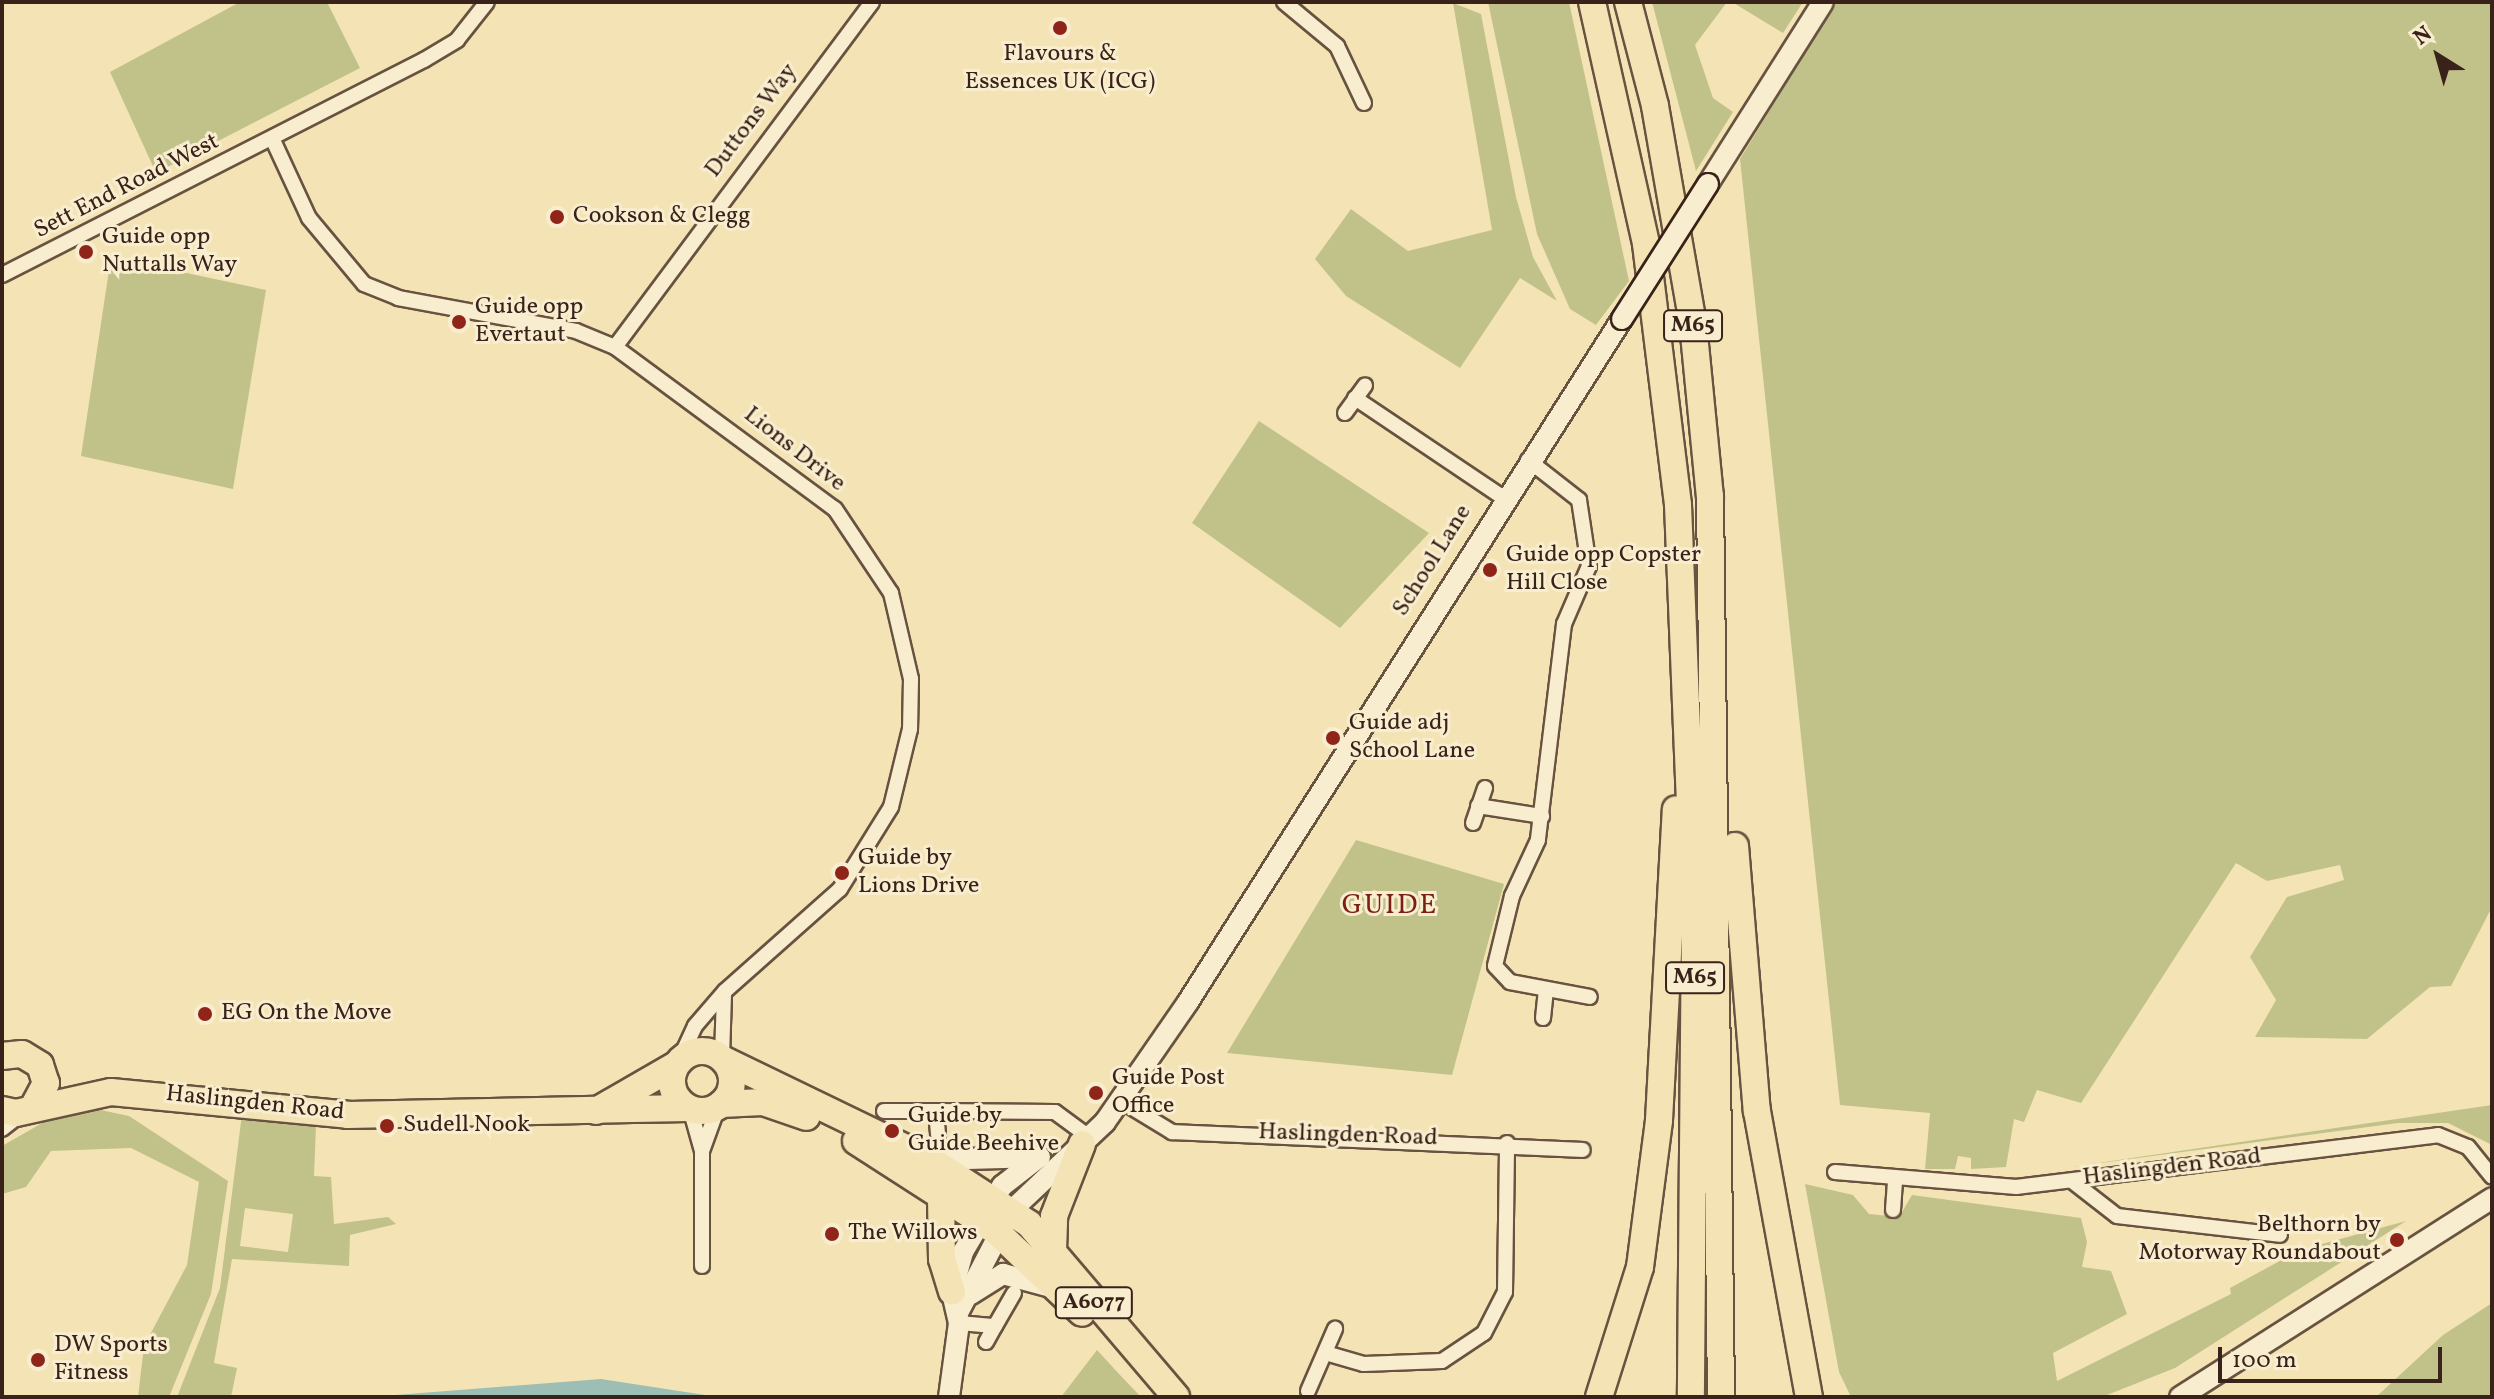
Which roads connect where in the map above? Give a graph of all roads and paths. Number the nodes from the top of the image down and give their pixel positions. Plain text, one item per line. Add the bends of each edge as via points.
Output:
1 (487, 2) edge
2 (872, 2) edge
3 (1284, 2) edge
4 (1592, 2) edge
5 (1628, 2) edge
6 (1823, 2) edge
7 (1364, 103) dead end
8 (272, 138) junction
9 (2, 275) edge
10 (615, 347) junction
11 (1365, 385) dead end
12 (1355, 398) junction
13 (1345, 413) dead end
14 (1528, 460) junction
15 (1504, 498) junction
16 (1681, 559) junction
17 (1717, 655) junction
18 (1485, 788) dead end
19 (1478, 806) junction
20 (1542, 816) junction
21 (1473, 823) dead end
22 (1546, 989) junction
23 (725, 991) junction
24 (1590, 997) dead end
25 (1543, 1018) dead end
26 (2, 1056) edge
27 (723, 1059) junction
28 (677, 1064) junction
29 (40, 1065) junction
30 (111, 1092) junction
31 (1121, 1101) junction
32 (719, 1105) junction
33 (689, 1108) junction
34 (20, 1110) edge
35 (884, 1111) dead end
36 (936, 1111) junction
37 (591, 1113) junction
38 (2, 1129) edge
39 (1086, 1140) junction
40 (1507, 1143) junction
41 (934, 1148) junction
42 (1583, 1150) dead end
43 (702, 1151) junction
44 (1038, 1158) junction
45 (1835, 1172) dead end
46 (2492, 1177) edge
47 (1895, 1179) junction
48 (2072, 1181) junction
49 (941, 1196) junction
50 (2492, 1198) edge
51 (1893, 1210) dead end
52 (995, 1215) junction
53 (2280, 1235) dead end
54 (1053, 1251) junction
55 (702, 1266) dead end
56 (1062, 1291) junction
57 (1014, 1293) dead end
58 (960, 1306) junction
59 (995, 1326) junction
60 (1335, 1329) dead end
61 (986, 1342) dead end
62 (1329, 1354) junction
63 (1308, 1391) dead end
64 (949, 1397) edge
65 (1161, 1397) edge
66 (1176, 1397) edge
67 (1599, 1397) edge
68 (1691, 1397) edge
69 (1721, 1397) edge
70 (1809, 1397) edge
71 (2180, 1397) edge

1 - 8 street, Sett End Road West via 457,40
2 - 10 street, Duttons Way
3 - 7 street via 1337,46
4 - 16 highway, M65 via 1646,244
5 - 17 highway, M65 via 1655,106 1693,324
6 - 14 main road, School Lane, bridge
8 - 9 street, Sett End Road West
8 - 10 street, Lions Drive via 309,218 364,284 398,298 576,331
10 - 23 street, Lions Drive via 835,509 891,593 906,636 910,729 901,778 875,839 840,889
11 - 12 street
12 - 13 street
12 - 15 street
14 - 15 main road, School Lane
14 - 20 street via 1579,500 1589,558 1564,624
15 - 31 main road, School Lane
16 - 67 highway via 1673,952 1659,1120 1640,1267
16 - 68 highway, M65 via 1695,922
17 - 69 highway, M65
17 - 70 highway via 1757,1111
18 - 19 street
19 - 20 street
19 - 21 street
20 - 22 street via 1494,960 1510,982
22 - 24 street
22 - 25 street
23 - 27 street
23 - 28 street, Lions Drive via 695,1026
26 - 29 highway, A6077 via 22,1054
27 - 28 highway, A6077 via 698,1051
27 - 32 highway via 732,1083
27 - 41 highway, A6077
28 - 33 highway via 673,1087
28 - 37 highway, Haslingden Road / A6077
29 - 30 highway, Haslingden Road / A6077
29 - 34 highway via 46,1083
30 - 34 highway, Haslingden Road / A6077
30 - 37 highway, Haslingden Road / A6077 via 348,1115
31 - 39 main road, School Lane
31 - 40 street, Haslingden Road via 1172,1132
32 - 33 highway, A6077
32 - 43 street
32 - 49 highway, A6077 via 763,1102 795,1111
33 - 37 highway, Haslingden Road / A6077
33 - 43 street
34 - 38 street
35 - 36 street
36 - 39 street via 1055,1112
36 - 41 street
39 - 44 main road
39 - 52 main road, School Lane
39 - 54 highway, A6077 via 1054,1216
40 - 42 street, Haslingden Road
40 - 62 street via 1505,1292 1484,1333 1442,1361 1364,1364
41 - 44 main road
41 - 52 highway, A6077
43 - 55 street
44 - 52 main road
45 - 47 street, Haslingden Road
46 - 48 street, Haslingden Road via 2468,1147 2438,1135
47 - 48 street, Haslingden Road via 1965,1188
47 - 51 street
48 - 53 street via 2117,1216
49 - 52 highway, A6077
49 - 58 highway via 942,1259
50 - 71 main road
52 - 54 highway, A6077
52 - 56 highway, A6077
52 - 58 main road
54 - 66 highway, A6077
56 - 58 main road via 1003,1274
56 - 65 highway, A6077
57 - 59 street
58 - 59 street
58 - 64 main road
59 - 61 street
60 - 62 street
62 - 63 street

